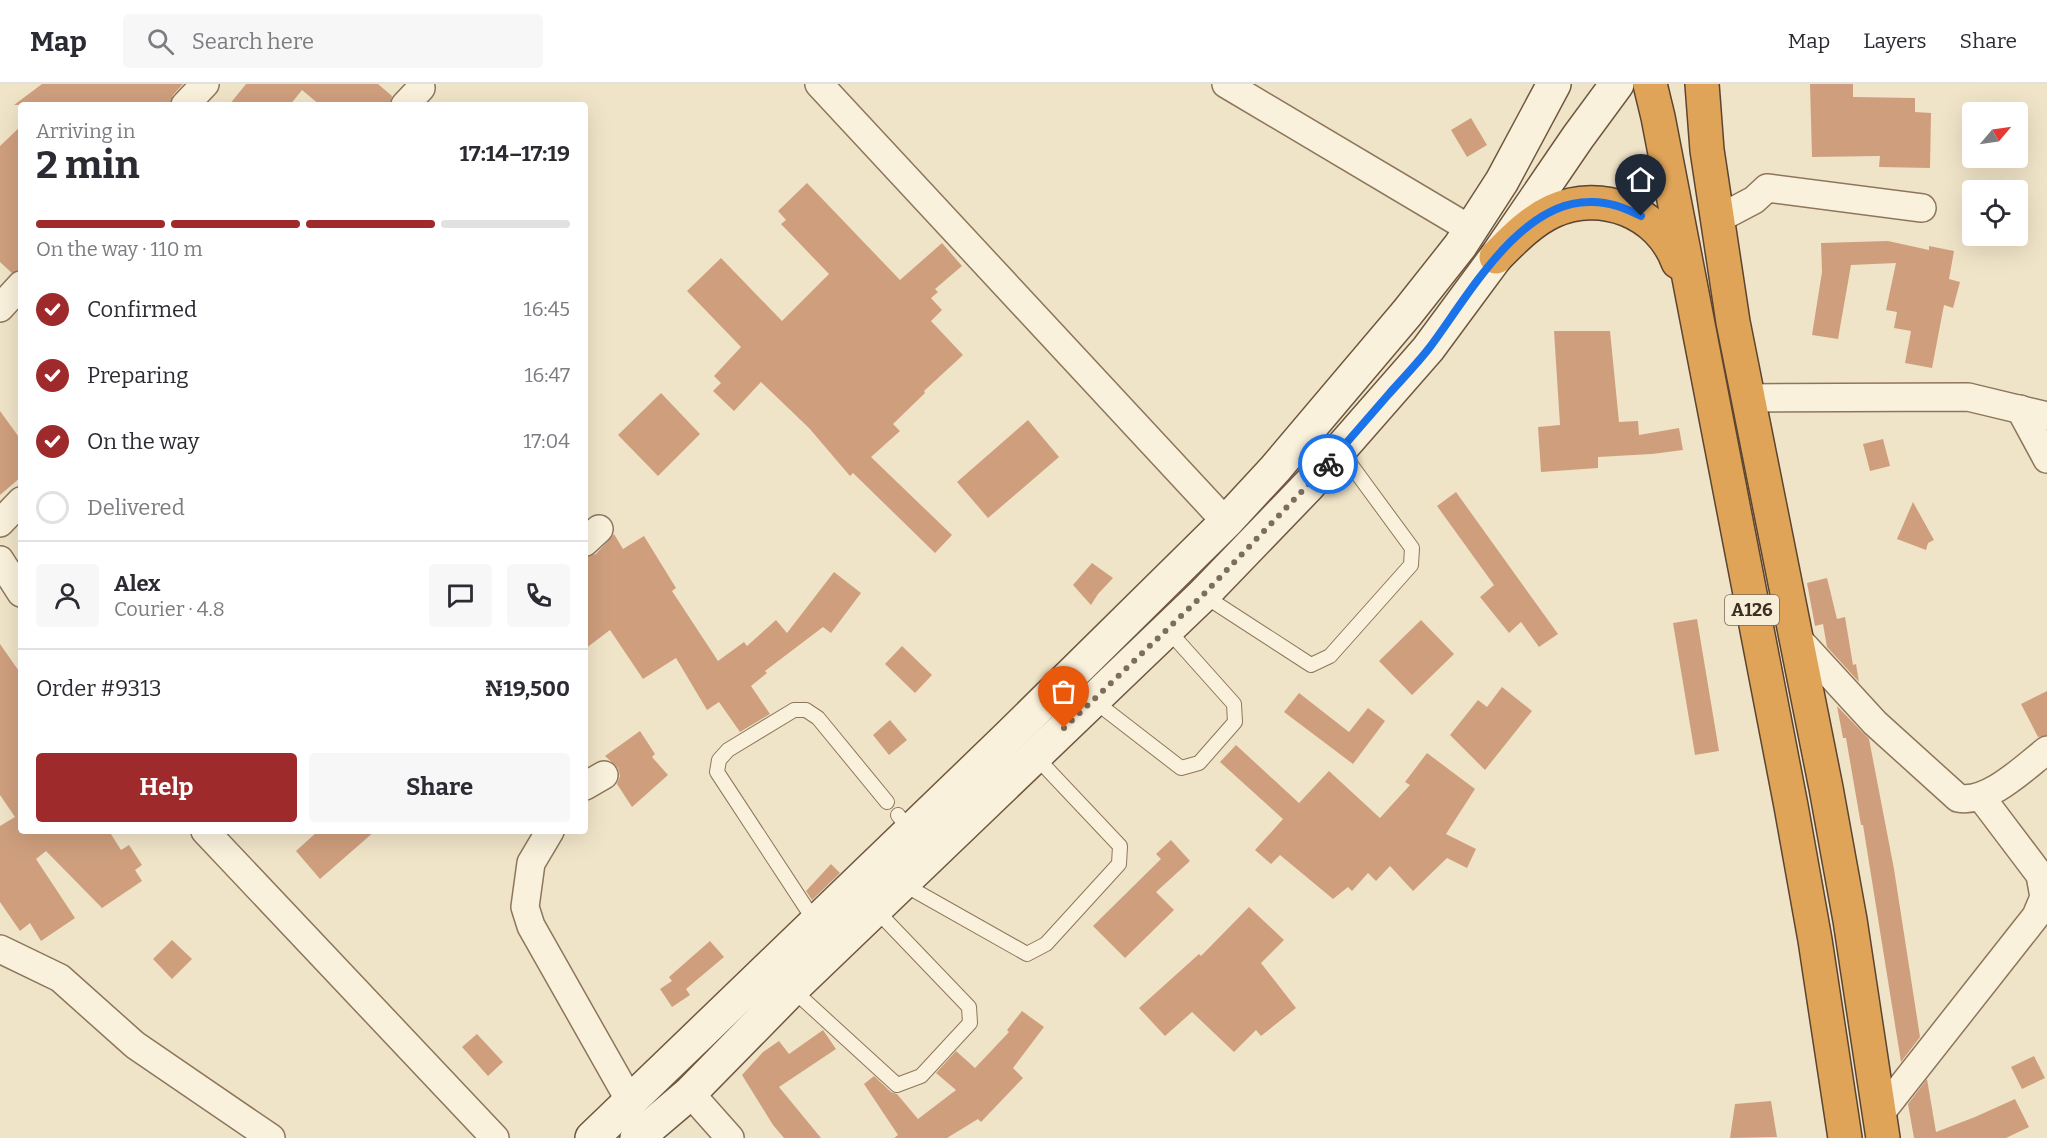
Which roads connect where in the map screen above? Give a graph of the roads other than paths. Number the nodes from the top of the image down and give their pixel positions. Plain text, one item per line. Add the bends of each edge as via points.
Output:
1 (819, 84) edge
2 (1226, 84) edge
3 (1554, 84) edge
4 (1617, 84) edge
5 (1650, 84) edge
6 (1702, 84) edge
7 (1922, 208) dead end
8 (1716, 220) junction
9 (1470, 229) junction
10 (1496, 257) junction
11 (18, 288) edge
12 (0, 308) edge
13 (1695, 316) junction
14 (1748, 398) junction
15 (2020, 409) junction
16 (2047, 416) edge
17 (1340, 450) junction
18 (2047, 459) edge
19 (18, 504) edge
20 (1226, 522) junction
21 (0, 523) edge
22 (0, 560) edge
23 (18, 588) edge
24 (1203, 595) junction
25 (1167, 629) junction
26 (1796, 637) junction
27 (1094, 700) junction
28 (2047, 750) edge
29 (1035, 756) junction
30 (1981, 797) junction
31 (887, 802) dead end
32 (208, 834) edge
33 (548, 834) edge
34 (903, 884) junction
35 (876, 910) junction
36 (816, 923) junction
37 (0, 949) edge
38 (0, 963) edge
39 (60, 978) junction
40 (792, 990) junction
41 (690, 1093) junction
42 (630, 1101) junction
43 (1882, 1126) edge
44 (271, 1138) edge
45 (495, 1138) edge
46 (592, 1138) edge
47 (637, 1138) edge
48 (730, 1138) edge
49 (1845, 1138) edge

1 - 20 street
2 - 9 street
3 - 9 main road via 1502,181
4 - 10 main road
5 - 13 highway, A126
6 - 8 highway, A126
7 - 8 street via 1767,188 1754,200
8 - 14 highway, A126
9 - 20 main road via 1407,314
10 - 13 highway via 1525,229 1570,204 1588,201 1624,208 1656,227 1667,240
10 - 17 main road via 1428,349
11 - 12 street
13 - 49 highway, A126 via 1793,817
14 - 15 street via 1968,397
14 - 26 highway, A126
15 - 16 street
15 - 18 street
17 - 24 main road
17 - 24 lane via 1412,548 1412,565 1330,656 1311,665
19 - 21 street
20 - 36 main road via 904,824
22 - 23 street
24 - 25 main road
25 - 27 main road
25 - 27 lane via 1234,704 1235,722 1199,763 1181,768
26 - 30 street via 1875,723 1958,798
26 - 43 highway, A126 via 1850,920
27 - 29 main road
28 - 30 street
29 - 34 main road
29 - 34 lane via 1119,846 1119,864 1046,944 1027,954
30 - 43 street via 2040,875 2044,897 2036,916
31 - 36 lane via 818,718 806,710 794,710 728,750 719,760 717,772
32 - 45 street
33 - 42 street via 531,862 525,907 531,927
34 - 35 main road
35 - 40 main road
35 - 40 lane via 969,1007 970,1023 921,1076 897,1085
36 - 42 main road
37 - 39 street
38 - 39 street
39 - 44 street via 135,1045
40 - 41 main road
41 - 47 main road
41 - 48 street
42 - 46 main road

